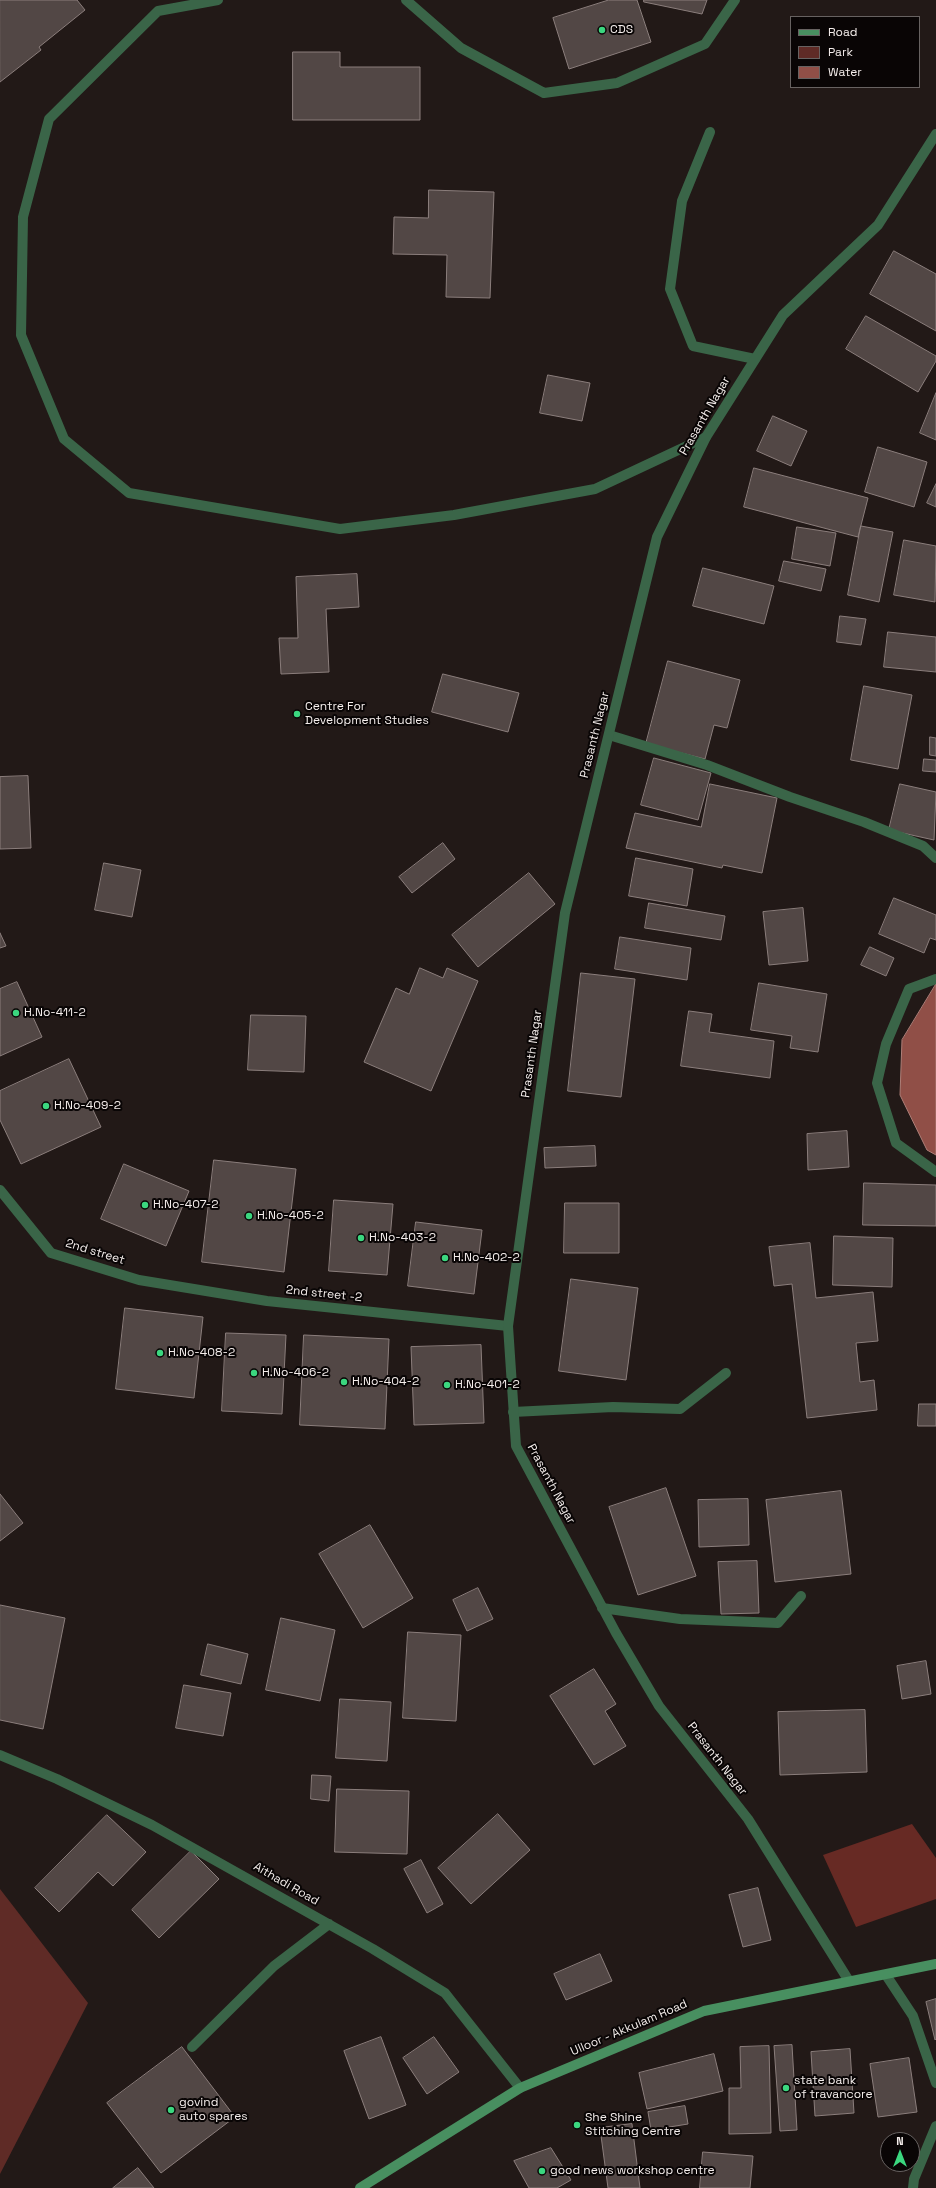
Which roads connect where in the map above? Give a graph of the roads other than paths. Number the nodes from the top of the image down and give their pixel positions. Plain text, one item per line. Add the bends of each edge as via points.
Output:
1 (218, 0) edge
2 (406, 0) edge
3 (735, 0) edge
4 (710, 132) dead end
5 (936, 134) edge
6 (755, 359) junction
7 (706, 437) junction
8 (609, 735) junction
9 (936, 858) edge
10 (936, 979) edge
11 (936, 1172) edge
12 (0, 1190) edge
13 (139, 1280) joint
14 (508, 1326) junction
15 (726, 1373) dead end
16 (513, 1412) junction
17 (801, 1596) dead end
18 (602, 1608) junction
19 (0, 1755) edge
20 (329, 1924) junction
21 (936, 1964) edge
22 (886, 1975) junction
23 (849, 1981) junction
24 (192, 2047) dead end
25 (936, 2083) edge
26 (520, 2088) junction
27 (936, 2126) edge
28 (360, 2188) edge
29 (913, 2188) edge

1 - 7 street via 158,11 49,118 22,217 21,335 64,439 129,493 340,529 454,515 595,489
2 - 3 street via 461,48 544,93 617,83 705,44
4 - 6 street via 682,201 670,289 694,346
5 - 6 street, Prasanth Nagar via 878,225 783,315
6 - 7 street, Prasanth Nagar
7 - 8 street, Prasanth Nagar via 657,537
8 - 9 street via 707,765 864,822 923,846
8 - 14 street, Prasanth Nagar via 565,913
10 - 11 street via 909,989 886,1044 876,1083 896,1143
12 - 13 street, 2nd street via 51,1252
13 - 14 street, 2nd street -2 via 267,1301
14 - 16 street, Prasanth Nagar
15 - 16 street via 680,1408 613,1407
16 - 18 street, Prasanth Nagar via 516,1446
17 - 18 street via 778,1623 680,1618
18 - 23 street, Prasanth Nagar via 659,1706 748,1819
19 - 20 street, Aithadi Road via 57,1779 152,1825
20 - 24 street via 274,1966
20 - 26 street, Aithadi Road via 445,1993
21 - 22 main road, Ulloor - Akkulam Road
22 - 23 main road, Ulloor - Akkulam Road
22 - 25 street via 914,2016
23 - 26 main road, Ulloor - Akkulam Road via 704,2011
26 - 28 main road, Ulloor - Akkulam Road
27 - 29 street via 914,2179

